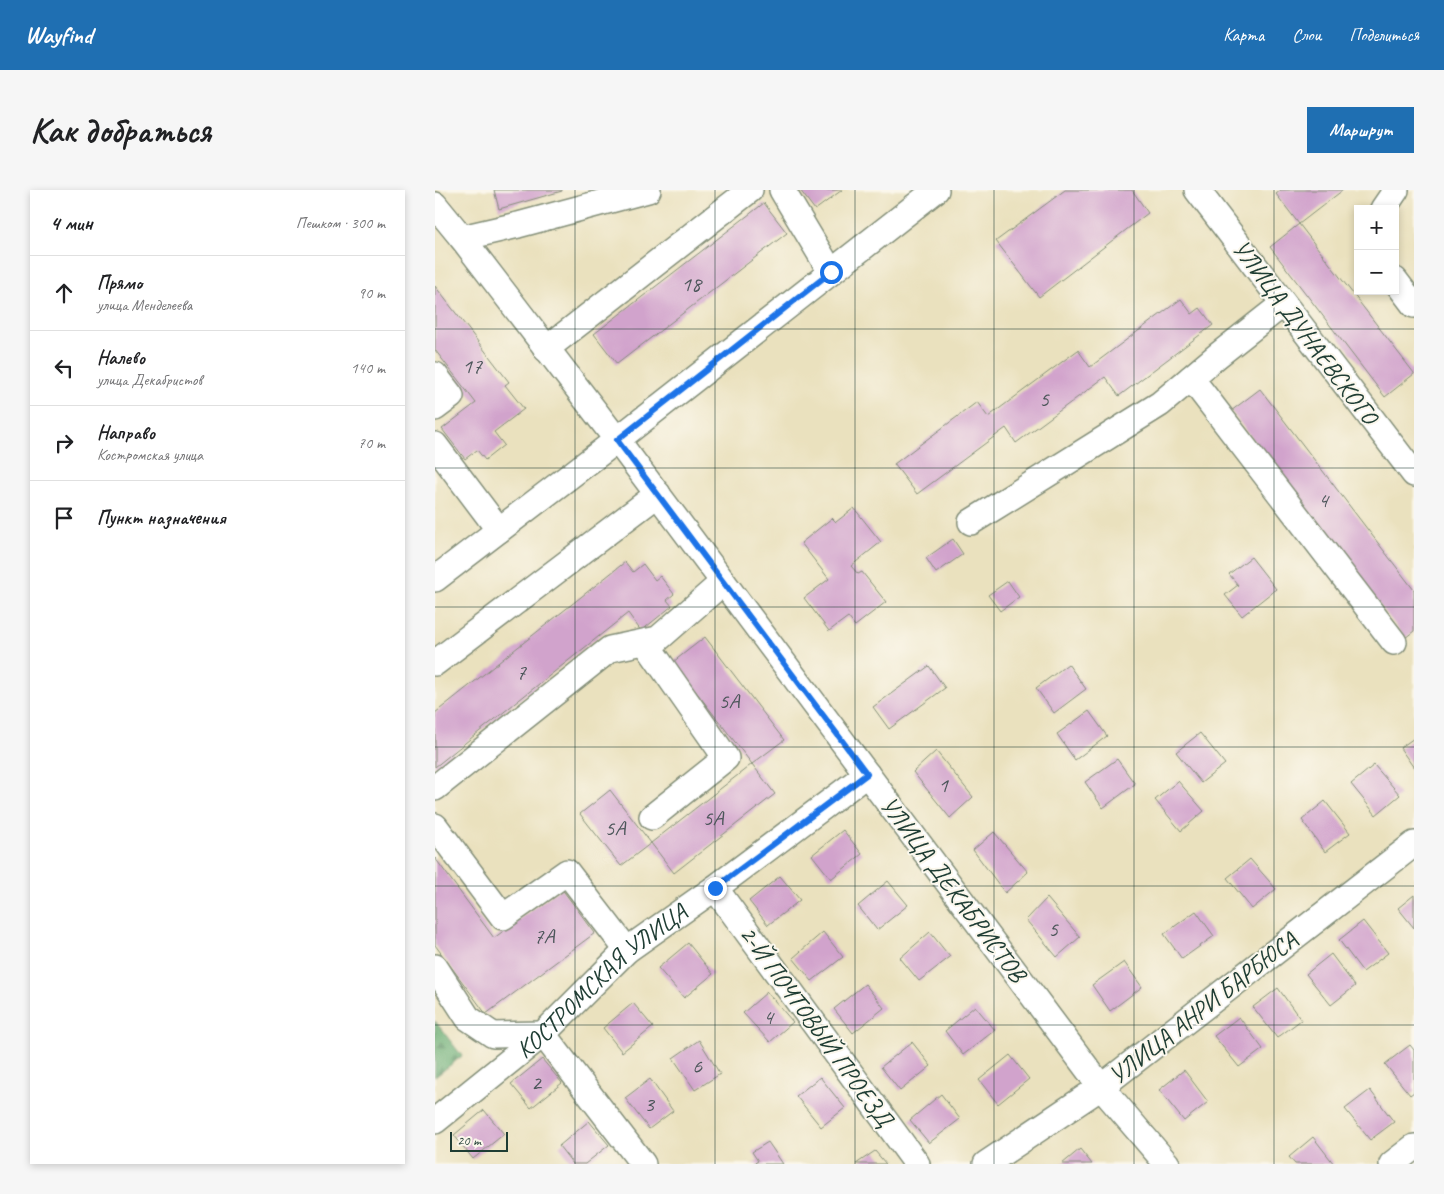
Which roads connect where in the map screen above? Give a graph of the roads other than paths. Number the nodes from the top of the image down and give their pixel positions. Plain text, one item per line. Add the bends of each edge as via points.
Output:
1 (648, 190) edge
2 (750, 190) edge
3 (782, 190) edge
4 (936, 190) edge
5 (1197, 190) edge
6 (1396, 190) edge
7 (435, 205) edge
8 (1386, 205) edge
9 (461, 238) junction
10 (831, 272) junction
11 (1399, 285) edge
12 (1283, 304) junction
13 (1414, 306) edge
14 (546, 349) junction
15 (435, 374) edge
16 (1191, 378) junction
17 (435, 408) edge
18 (617, 440) junction
19 (435, 444) edge
20 (1414, 474) edge
21 (657, 494) junction
22 (971, 522) dead end
23 (499, 530) junction
24 (435, 579) edge
25 (723, 582) junction
26 (645, 642) junction
27 (1393, 642) dead end
28 (435, 663) edge
29 (867, 774) junction
30 (435, 788) edge
31 (652, 817) dead end
32 (435, 826) edge
33 (1414, 844) edge
34 (715, 888) junction
35 (627, 950) junction
36 (435, 967) edge
37 (543, 1034) junction
38 (1101, 1087) junction
39 (435, 1121) edge
40 (1414, 1147) edge
41 (643, 1164) edge
42 (917, 1164) edge
43 (986, 1164) edge
44 (1167, 1164) edge
45 (1392, 1164) edge

1 - 9 street
2 - 14 street
3 - 10 street
4 - 10 street
5 - 12 street, УЛИЦА ДУНАЕВСКОГО
6 - 8 street
7 - 9 street, УЛИЦА ДЕКАБРИСТОВ
9 - 14 street, УЛИЦА ДЕКАБРИСТОВ
10 - 18 street
11 - 13 street
12 - 16 street
12 - 20 street, УЛИЦА ДУНАЕВСКОГО
14 - 18 street, УЛИЦА ДЕКАБРИСТОВ
15 - 17 street via 451,396
16 - 22 street via 1160,404
16 - 27 street
18 - 21 street, УЛИЦА ДЕКАБРИСТОВ
18 - 23 street
19 - 23 street
21 - 25 street, УЛИЦА ДЕКАБРИСТОВ
21 - 28 street
23 - 24 street
25 - 26 street via 658,639
25 - 29 street, УЛИЦА ДЕКАБРИСТОВ
26 - 30 street via 610,649
26 - 31 street via 726,758
29 - 34 street, КОСТРОМСКАЯ УЛИЦА
29 - 38 street, УЛИЦА ДЕКАБРИСТОВ
32 - 35 street via 503,917 567,872
33 - 38 street, УЛИЦА АНРИ БАРБЮСА
34 - 35 street, КОСТРОМСКАЯ УЛИЦА
34 - 42 street, 2-Й ПОЧТОВЫЙ ПРОЕЗД
35 - 37 street, КОСТРОМСКАЯ УЛИЦА
36 - 37 street via 468,1018 493,1035
37 - 39 street, КОСТРОМСКАЯ УЛИЦА
37 - 41 street
38 - 43 street, УЛИЦА АНРИ БАРБЮСА
38 - 44 street, УЛИЦА ДЕКАБРИСТОВ
40 - 45 street

